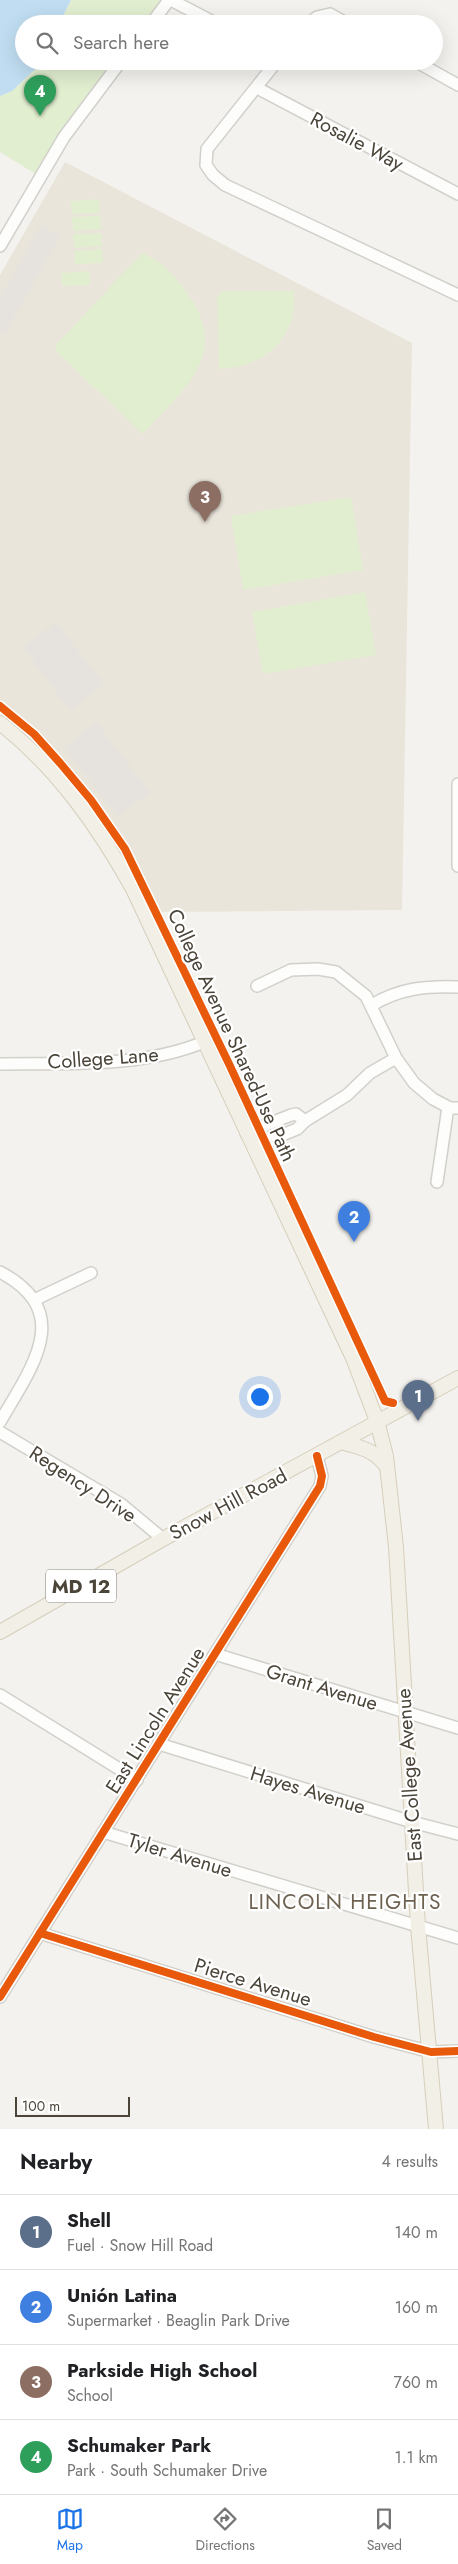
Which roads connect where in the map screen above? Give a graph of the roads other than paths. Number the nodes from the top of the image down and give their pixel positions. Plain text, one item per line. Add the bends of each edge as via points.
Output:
1 (170, 0) edge
2 (158, 15) edge
3 (199, 15) edge
4 (114, 70) edge
5 (270, 70) edge
6 (431, 70) edge
7 (458, 85) edge
8 (257, 88) junction
9 (458, 194) edge
10 (0, 246) edge
11 (458, 295) edge
12 (0, 723) edge
13 (458, 784) edge
14 (458, 866) edge
15 (257, 986) dead end
16 (458, 987) edge
17 (372, 1005) junction
18 (204, 1042) junction
19 (396, 1058) junction
20 (0, 1064) edge
21 (453, 1107) edge
22 (305, 1121) junction
23 (246, 1133) junction
24 (253, 1147) junction
25 (437, 1182) dead end
26 (0, 1272) edge
27 (91, 1273) dead end
28 (34, 1300) junction
29 (458, 1378) edge
30 (377, 1421) junction
31 (0, 1422) edge
32 (0, 1432) edge
33 (341, 1442) junction
34 (317, 1456) junction
35 (387, 1467) junction
36 (163, 1539) junction
37 (0, 1632) edge
38 (215, 1654) junction
39 (0, 1695) edge
40 (404, 1712) junction
41 (458, 1728) edge
42 (159, 1744) junction
43 (137, 1780) junction
44 (412, 1822) junction
45 (104, 1832) junction
46 (458, 1834) edge
47 (418, 1926) junction
48 (40, 1933) junction
49 (458, 1938) edge
50 (5, 1979) edge
51 (0, 1997) edge
52 (458, 2051) edge
53 (431, 2052) junction
54 (436, 2129) edge

1 - 2 street
1 - 3 street
4 - 10 street via 64,137
5 - 8 street
6 - 7 street
8 - 9 street, Rosalie Way
8 - 11 street via 207,149 206,165 212,175 225,185
12 - 18 main road, East College Avenue via 56,777 104,838 133,888
13 - 14 street
15 - 17 street via 291,970 318,969 336,972 348,980
16 - 17 street via 412,988
17 - 19 street
18 - 20 street, College Lane via 182,1051 126,1060
18 - 23 main road, East College Avenue
19 - 21 street via 414,1083 433,1099
19 - 22 street via 370,1073 335,1104
21 - 25 street
22 - 23 street via 296,1114 291,1115
22 - 24 street via 297,1129
23 - 24 main road, East College Avenue
24 - 30 main road, East College Avenue via 353,1358
26 - 28 street via 13,1279
27 - 28 street
28 - 31 street via 41,1311 40,1346
29 - 30 main road, Snow Hill Road / MD 12
30 - 33 main road, Snow Hill Road / MD 12
30 - 35 main road, East College Avenue
32 - 36 street, Regency Drive via 121,1504
33 - 34 main road, Snow Hill Road / MD 12
33 - 35 main road via 368,1450 382,1459
34 - 36 main road, Snow Hill Road / MD 12
34 - 38 street, East Lincoln Avenue via 322,1476 320,1486
35 - 40 main road, East College Avenue via 396,1547
36 - 37 main road, Snow Hill Road / MD 12
38 - 40 street, Grant Avenue
38 - 42 street, East Lincoln Avenue
39 - 43 street
40 - 41 street, Grant Avenue
40 - 44 main road, East College Avenue
42 - 43 street, East Lincoln Avenue
42 - 44 street, Hayes Avenue
43 - 45 street, East Lincoln Avenue
44 - 46 street, Hayes Avenue
44 - 47 main road, East College Avenue
45 - 47 street, Tyler Avenue
45 - 48 street, East Lincoln Avenue
47 - 49 street, Tyler Avenue
47 - 53 main road, East College Avenue
48 - 50 street, East Lincoln Avenue
48 - 53 street, Pierce Avenue
50 - 51 street, East Lincoln Avenue
52 - 53 street, Pierce Avenue
53 - 54 main road, East College Avenue

